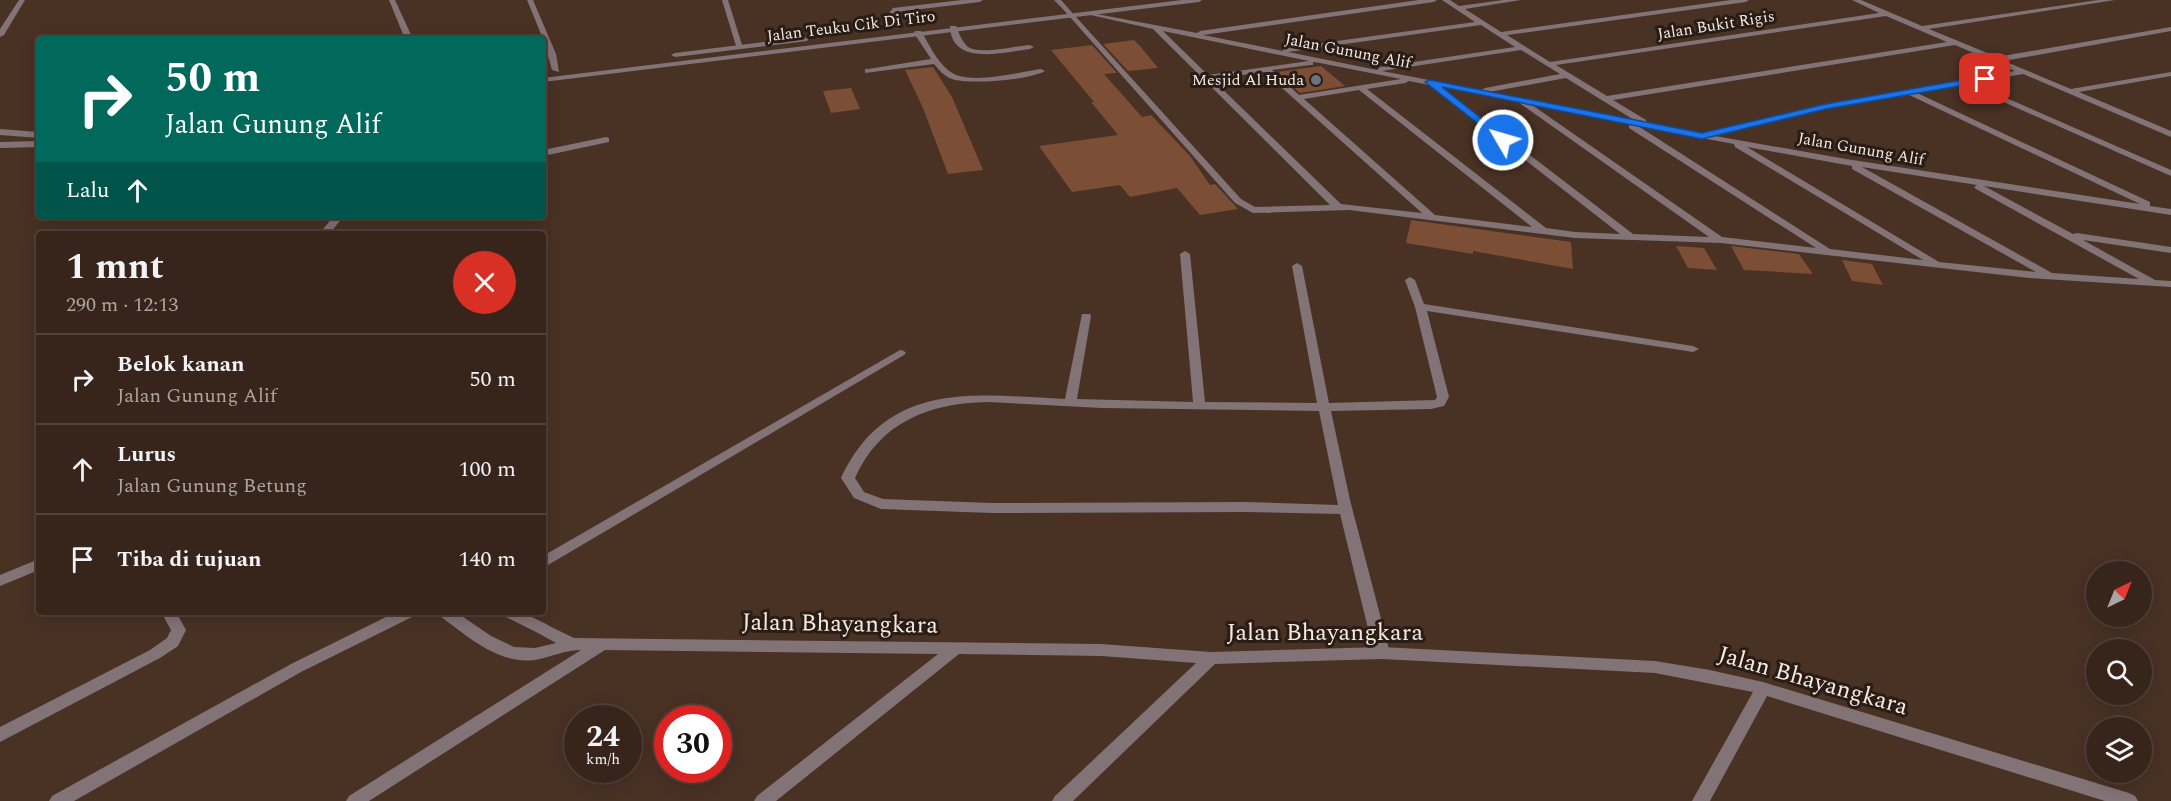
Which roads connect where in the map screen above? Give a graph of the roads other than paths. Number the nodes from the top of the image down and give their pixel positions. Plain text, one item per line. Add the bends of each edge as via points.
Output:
1 (22, 0) edge
2 (393, 0) edge
3 (530, 0) edge
4 (725, 0) edge
5 (981, 0) edge
6 (1057, 0) edge
7 (1134, 0) edge
8 (1199, 0) edge
9 (1434, 0) edge
10 (1445, 0) edge
11 (1518, 0) edge
12 (1746, 0) edge
13 (1859, 0) edge
14 (2112, 0) edge
15 (1459, 8) junction
16 (1067, 11) junction
17 (1088, 13) junction
18 (1886, 14) junction
19 (1482, 23) junction
20 (931, 24) dead end
21 (897, 27) junction
22 (1155, 27) junction
23 (953, 28) junction
24 (886, 29) dead end
25 (919, 29) junction
26 (1919, 29) junction
27 (2171, 29) edge
28 (0, 34) edge
29 (1190, 34) junction
30 (1499, 34) junction
31 (408, 36) edge
32 (545, 36) edge
33 (808, 38) dead end
34 (546, 39) edge
35 (1954, 43) junction
36 (740, 46) junction
37 (1030, 46) dead end
38 (1521, 48) junction
39 (1276, 52) junction
40 (1993, 60) junction
41 (936, 61) junction
42 (1320, 61) junction
43 (646, 63) junction
44 (1550, 64) junction
45 (1265, 68) junction
46 (556, 70) junction
47 (868, 71) dead end
48 (1041, 71) dead end
49 (1370, 71) junction
50 (546, 72) edge
51 (2022, 72) junction
52 (2171, 74) edge
53 (1568, 75) junction
54 (1207, 77) junction
55 (1412, 79) junction
56 (546, 80) edge
57 (1430, 82) junction
58 (1965, 82) junction
59 (1361, 88) junction
60 (1478, 91) junction
61 (1907, 91) junction
62 (2070, 92) junction
63 (1299, 97) junction
64 (1518, 99) junction
65 (1605, 99) junction
66 (1626, 122) junction
67 (1648, 125) junction
68 (2171, 127) edge
69 (2159, 129) junction
70 (0, 132) edge
71 (13, 134) junction
72 (2171, 134) edge
73 (36, 135) edge
74 (1702, 136) junction
75 (606, 140) dead end
76 (1732, 141) junction
77 (0, 143) edge
78 (36, 144) edge
79 (546, 152) edge
80 (1846, 162) junction
81 (2171, 173) edge
82 (1970, 182) junction
83 (1337, 206) junction
84 (2161, 211) junction
85 (2171, 212) edge
86 (1433, 217) junction
87 (1543, 231) junction
88 (2070, 235) junction
89 (1629, 236) junction
90 (1721, 240) junction
91 (2171, 250) edge
92 (1828, 251) junction
93 (1185, 254) dead end
94 (1939, 265) junction
95 (1297, 266) dead end
96 (2050, 276) junction
97 (1410, 280) dead end
98 (2155, 283) junction
99 (2171, 284) edge
100 (1420, 307) junction
101 (1086, 316) dead end
102 (1693, 349) dead end
103 (900, 352) dead end
104 (1070, 403) junction
105 (1199, 405) junction
106 (1324, 407) junction
107 (1347, 510) junction
108 (546, 561) edge
109 (36, 565) edge
110 (0, 581) edge
111 (170, 615) edge
112 (403, 615) edge
113 (449, 615) edge
114 (515, 615) edge
115 (572, 644) junction
116 (602, 645) junction
117 (954, 650) junction
118 (1382, 653) junction
119 (1211, 658) junction
120 (1763, 688) junction
121 (0, 735) edge
122 (58, 801) edge
123 (355, 801) edge
124 (763, 801) edge
125 (1061, 801) edge
126 (1701, 801) edge
127 (2129, 801) edge

1 - 28 street
2 - 31 street
3 - 32 street
4 - 36 street
5 - 21 street via 893,10
6 - 16 street
7 - 16 street, Jalan Teuku Cik Di Tiro
8 - 17 street, Jalan Teuku Cik Di Tiro
9 - 29 street
10 - 15 street
11 - 15 street
12 - 30 street
13 - 18 street
14 - 26 street
15 - 19 street
16 - 17 street, Jalan Teuku Cik Di Tiro
16 - 20 street, Jalan Teuku Cik Di Tiro
16 - 23 street, Jalan Teuku Cik Di Tiro
16 - 83 street via 1238,201 1253,210
17 - 22 street, Jalan Gunung Alif
18 - 26 street
18 - 44 street, Jalan Bukit Rigis
19 - 30 street
19 - 39 street
21 - 24 street, Jalan Teuku Cik Di Tiro
21 - 25 street, Jalan Teuku Cik Di Tiro
22 - 29 street, Jalan Gunung Alif
22 - 54 street
23 - 25 street, Jalan Teuku Cik Di Tiro
23 - 37 street via 969,51
25 - 41 street
25 - 43 street, Jalan Teuku Cik Di Tiro
26 - 35 street
27 - 40 street
29 - 39 street, Jalan Gunung Alif
30 - 38 street
33 - 36 street, Jalan Teuku Cik Di Tiro
34 - 46 street
35 - 40 street
35 - 65 street
36 - 43 street, Jalan Teuku Cik Di Tiro
38 - 44 street
38 - 49 street
39 - 42 street, Jalan Gunung Alif
40 - 51 street
41 - 47 street
41 - 48 street via 946,74 964,80
42 - 45 street
42 - 49 street, Jalan Gunung Alif
43 - 46 street, Jalan Teuku Cik Di Tiro
43 - 56 street, Jalan Teuku Cik Di Tiro
44 - 53 street
45 - 54 street
45 - 63 street
46 - 50 street, Jalan Teuku Cik Di Tiro
49 - 55 street, Jalan Gunung Alif
51 - 58 street
51 - 62 street
52 - 62 street
53 - 60 street
53 - 65 street
54 - 83 street
55 - 57 street, Jalan Gunung Alif
55 - 59 street
57 - 60 street, Jalan Gunung Alif
57 - 89 street
58 - 61 street
58 - 81 street
59 - 63 street
59 - 87 street
60 - 64 street, Jalan Gunung Alif
61 - 74 street
61 - 84 street
62 - 69 street
63 - 86 street
64 - 66 street, Jalan Gunung Alif
64 - 90 street
65 - 67 street
66 - 67 street, Jalan Gunung Alif
66 - 92 street
67 - 74 street, Jalan Gunung Alif
68 - 69 street
69 - 72 street
70 - 71 street
71 - 73 street
71 - 77 street
74 - 76 street, Jalan Gunung Alif
75 - 79 street
76 - 80 street, Jalan Gunung Alif
76 - 94 street
77 - 78 street
80 - 82 street, Jalan Gunung Alif
80 - 96 street
82 - 84 street, Jalan Gunung Alif
82 - 88 street
83 - 86 street
84 - 85 street, Jalan Gunung Alif
86 - 87 street
87 - 89 street
88 - 91 street
88 - 98 street
89 - 90 street
90 - 92 street
92 - 94 street
93 - 105 street
94 - 96 street
95 - 106 street
96 - 98 street
97 - 100 street
98 - 99 street
100 - 102 street
100 - 106 street via 1443,397 1440,402
101 - 104 street
103 - 108 street
104 - 105 street
104 - 107 street via 983,398 938,403 883,430 855,460 848,478 859,495 881,504
105 - 106 street
106 - 107 street
107 - 118 street
109 - 110 street
111 - 121 street via 179,630 173,642
112 - 122 street via 296,668
113 - 115 street via 515,654 544,652
114 - 115 street, Jalan Bhayangkara
115 - 116 street, Jalan Bhayangkara
116 - 117 street, Jalan Bhayangkara
116 - 123 street
117 - 119 street, Jalan Bhayangkara via 1101,650
117 - 124 street
118 - 119 street, Jalan Bhayangkara
118 - 120 street, Jalan Bhayangkara via 1655,668
119 - 125 street
120 - 126 street
120 - 127 street, Jalan Bhayangkara

